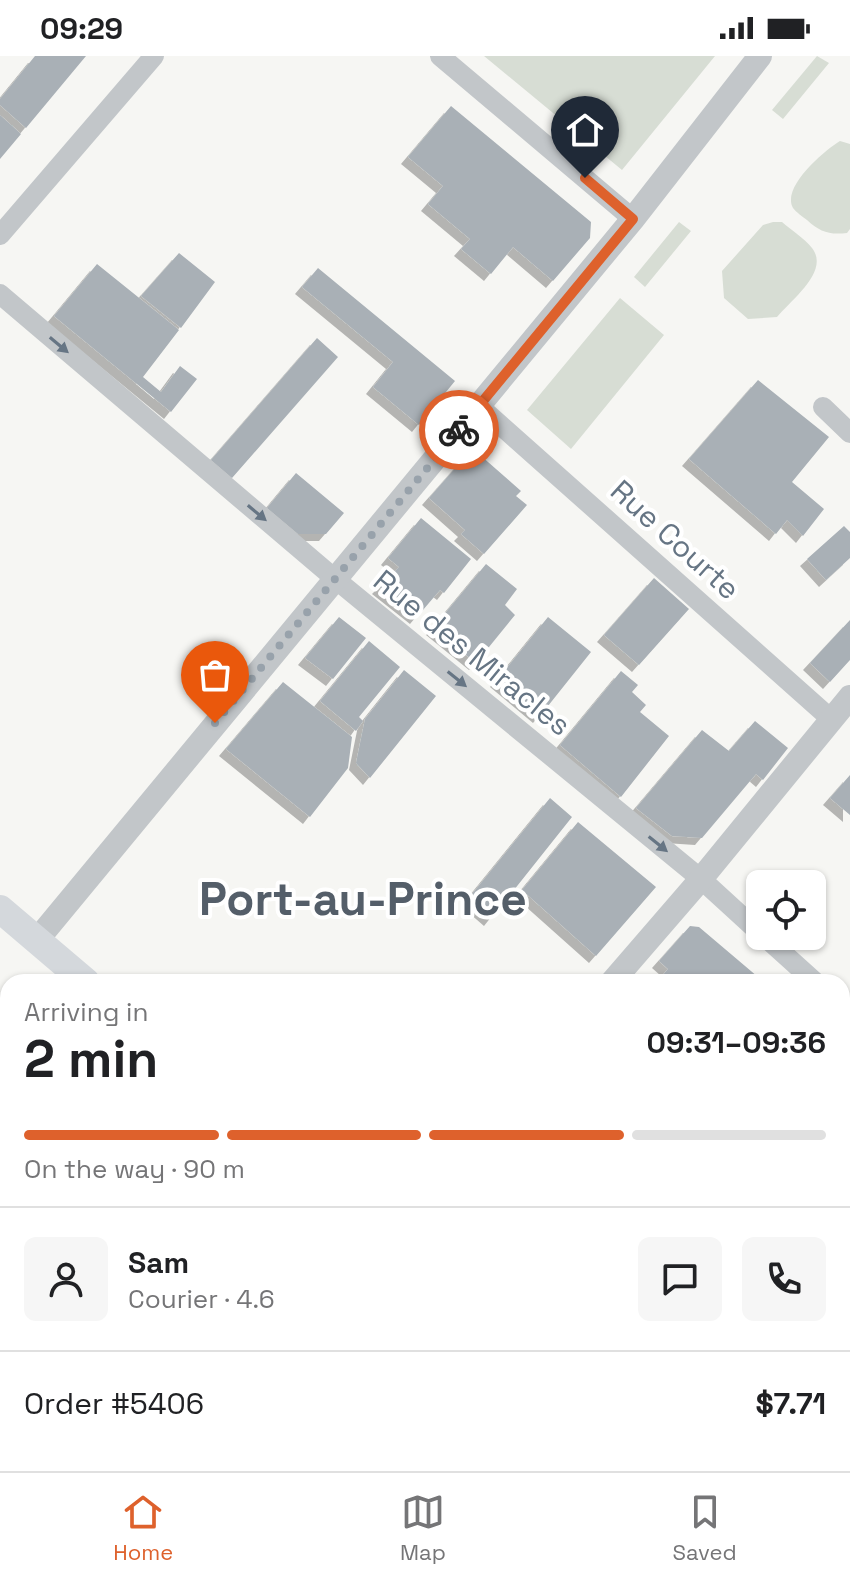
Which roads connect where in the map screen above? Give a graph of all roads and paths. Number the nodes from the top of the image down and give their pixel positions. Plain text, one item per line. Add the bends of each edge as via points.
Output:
1 (154, 56) edge
2 (440, 56) edge
3 (760, 56) edge
4 (633, 219) junction
5 (0, 235) edge
6 (0, 294) edge
7 (479, 406) junction
8 (823, 407) dead end
9 (850, 433) edge
10 (334, 578) junction
11 (850, 697) edge
12 (831, 719) junction
13 (701, 879) junction
14 (0, 909) edge
15 (746, 920) edge
16 (37, 940) junction
17 (780, 950) edge
18 (75, 974) edge
19 (619, 974) edge
20 (806, 974) edge

1 - 5 street
2 - 4 street
3 - 4 street
4 - 7 street
6 -> 10 street, Rue des Miracles
7 - 10 street
7 - 12 street, Rue Courte
8 - 9 street
10 -> 13 street, Rue des Miracles
10 - 16 street
11 - 12 street
12 - 13 street
13 - 15 street, Rue des Miracles
13 - 19 street
14 - 16 main road
16 - 18 main road
17 - 20 street, Rue des Miracles

